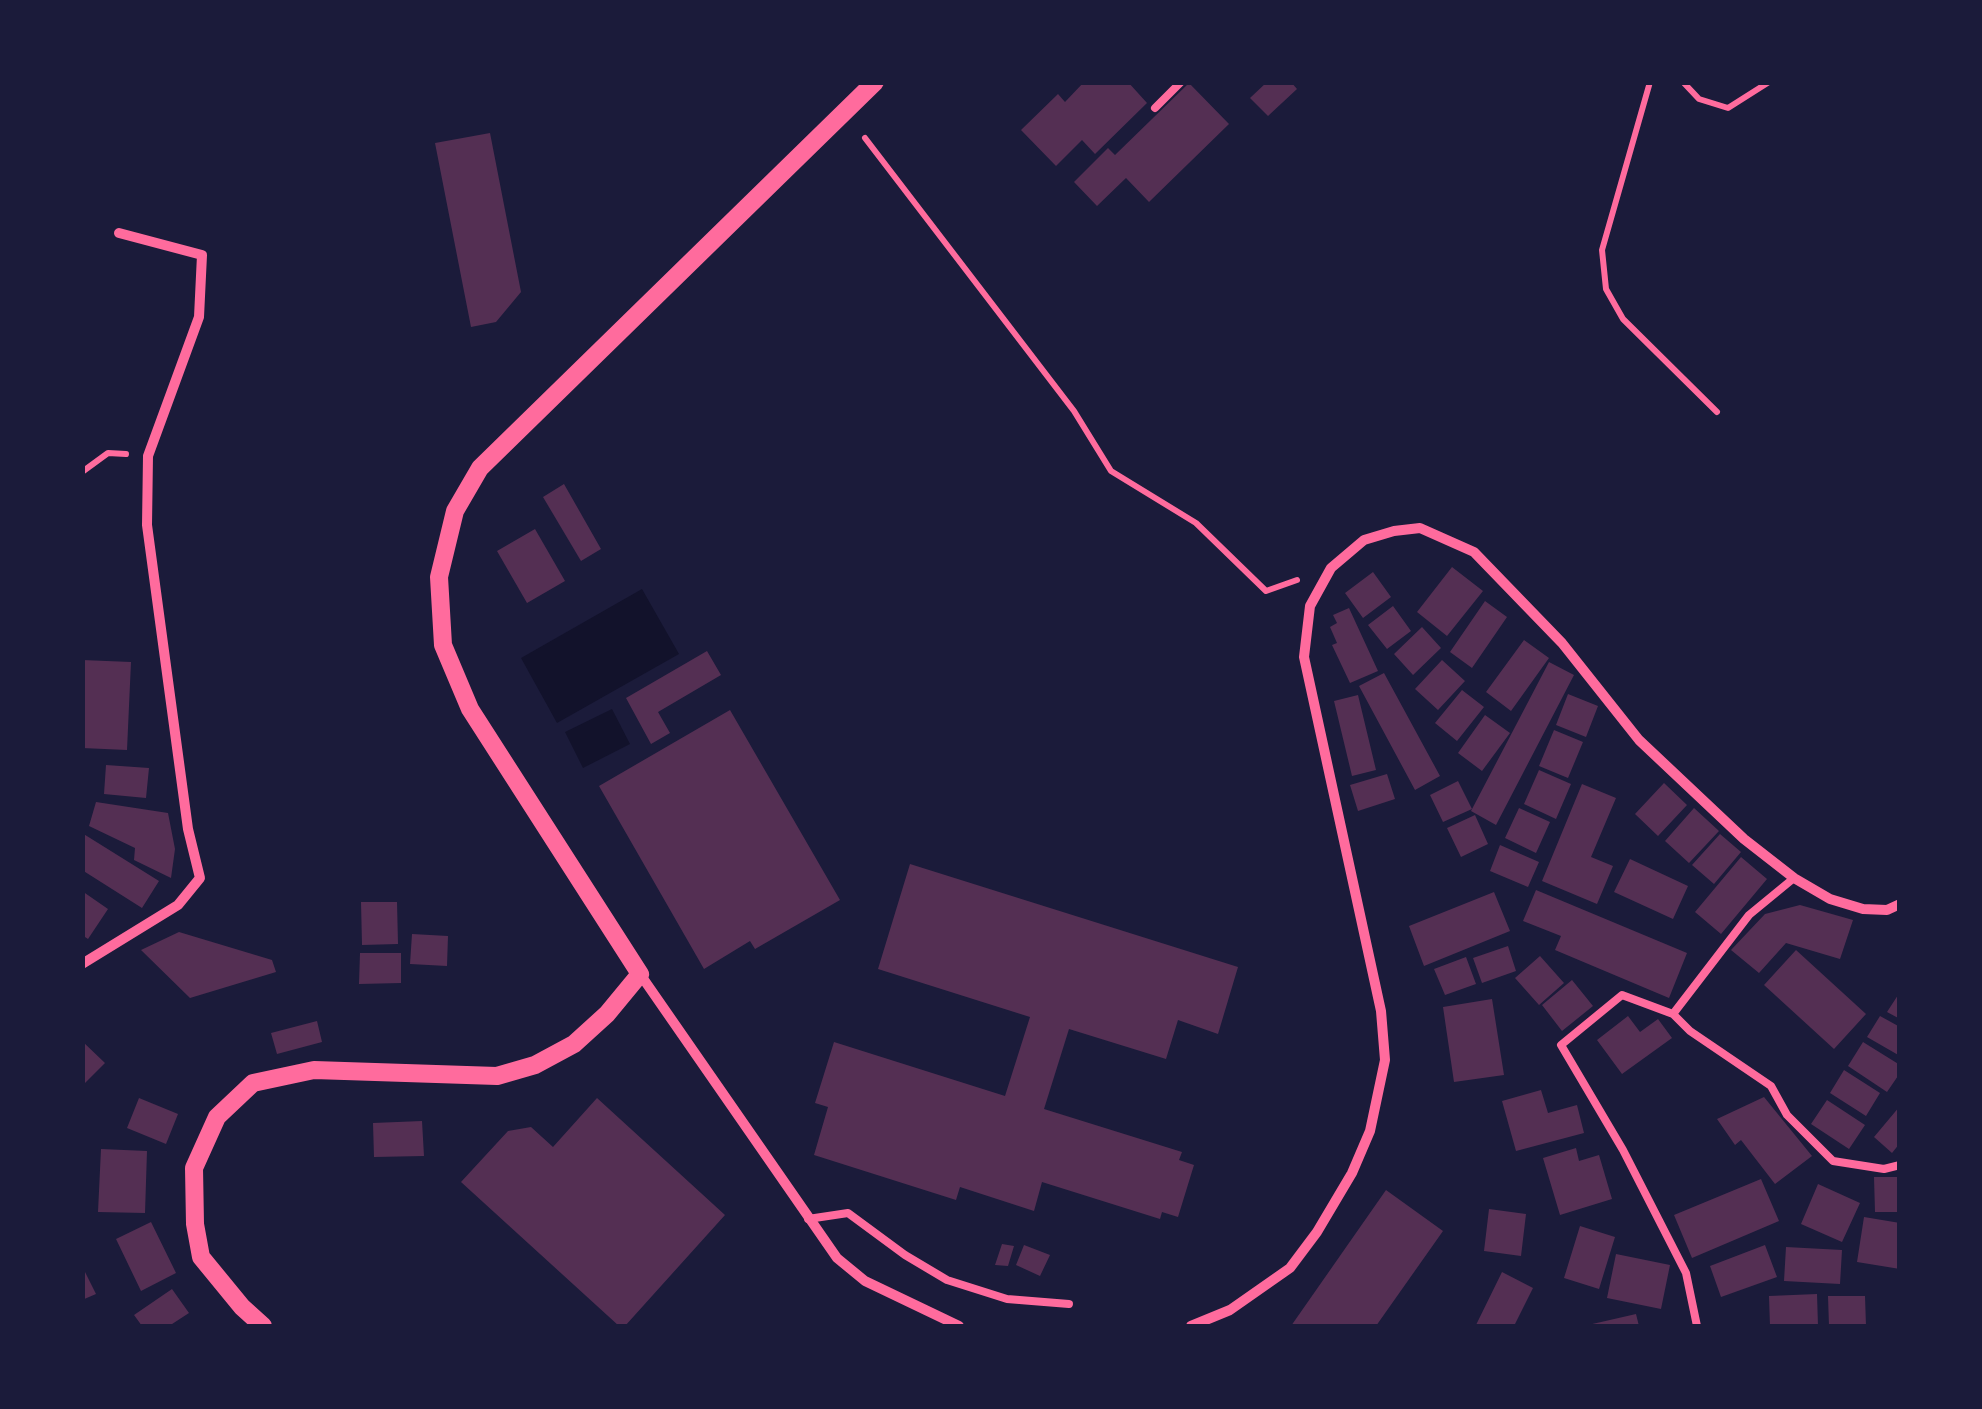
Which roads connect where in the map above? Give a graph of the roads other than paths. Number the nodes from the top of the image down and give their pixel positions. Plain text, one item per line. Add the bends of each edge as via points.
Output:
1 (875, 82) edge
2 (1181, 82) edge
3 (1155, 108) dead end
4 (119, 233) dead end
5 (1794, 878) junction
6 (1900, 904) edge
7 (82, 964) edge
8 (640, 974) junction
9 (1673, 1014) junction
10 (1900, 1165) edge
11 (808, 1219) junction
12 (1069, 1304) dead end
13 (263, 1326) edge
14 (959, 1326) edge
15 (1191, 1326) edge
16 (1697, 1326) edge

1 - 8 street via 480,468 455,511 438,576 444,646 470,709
2 - 3 lane
4 - 7 street via 202,255 200,316 148,456 147,525 200,878 178,905
5 - 6 street via 1863,909
5 - 9 lane via 1750,915
5 - 15 street via 1640,740 1562,643 1474,552 1420,528 1364,540 1331,568 1310,606 1304,657 1382,1011 1384,1060 1370,1131 1352,1173 1290,1268 1230,1310
8 - 11 street
8 - 13 street via 574,1044 535,1066 498,1076 314,1070 253,1083 217,1117 194,1168 195,1224 201,1257
9 - 10 lane via 1771,1086 1788,1115 1833,1162
9 - 16 lane via 1622,996 1561,1045 1686,1273
11 - 12 lane via 848,1213 947,1280 1007,1299
11 - 14 street via 837,1258 865,1281

